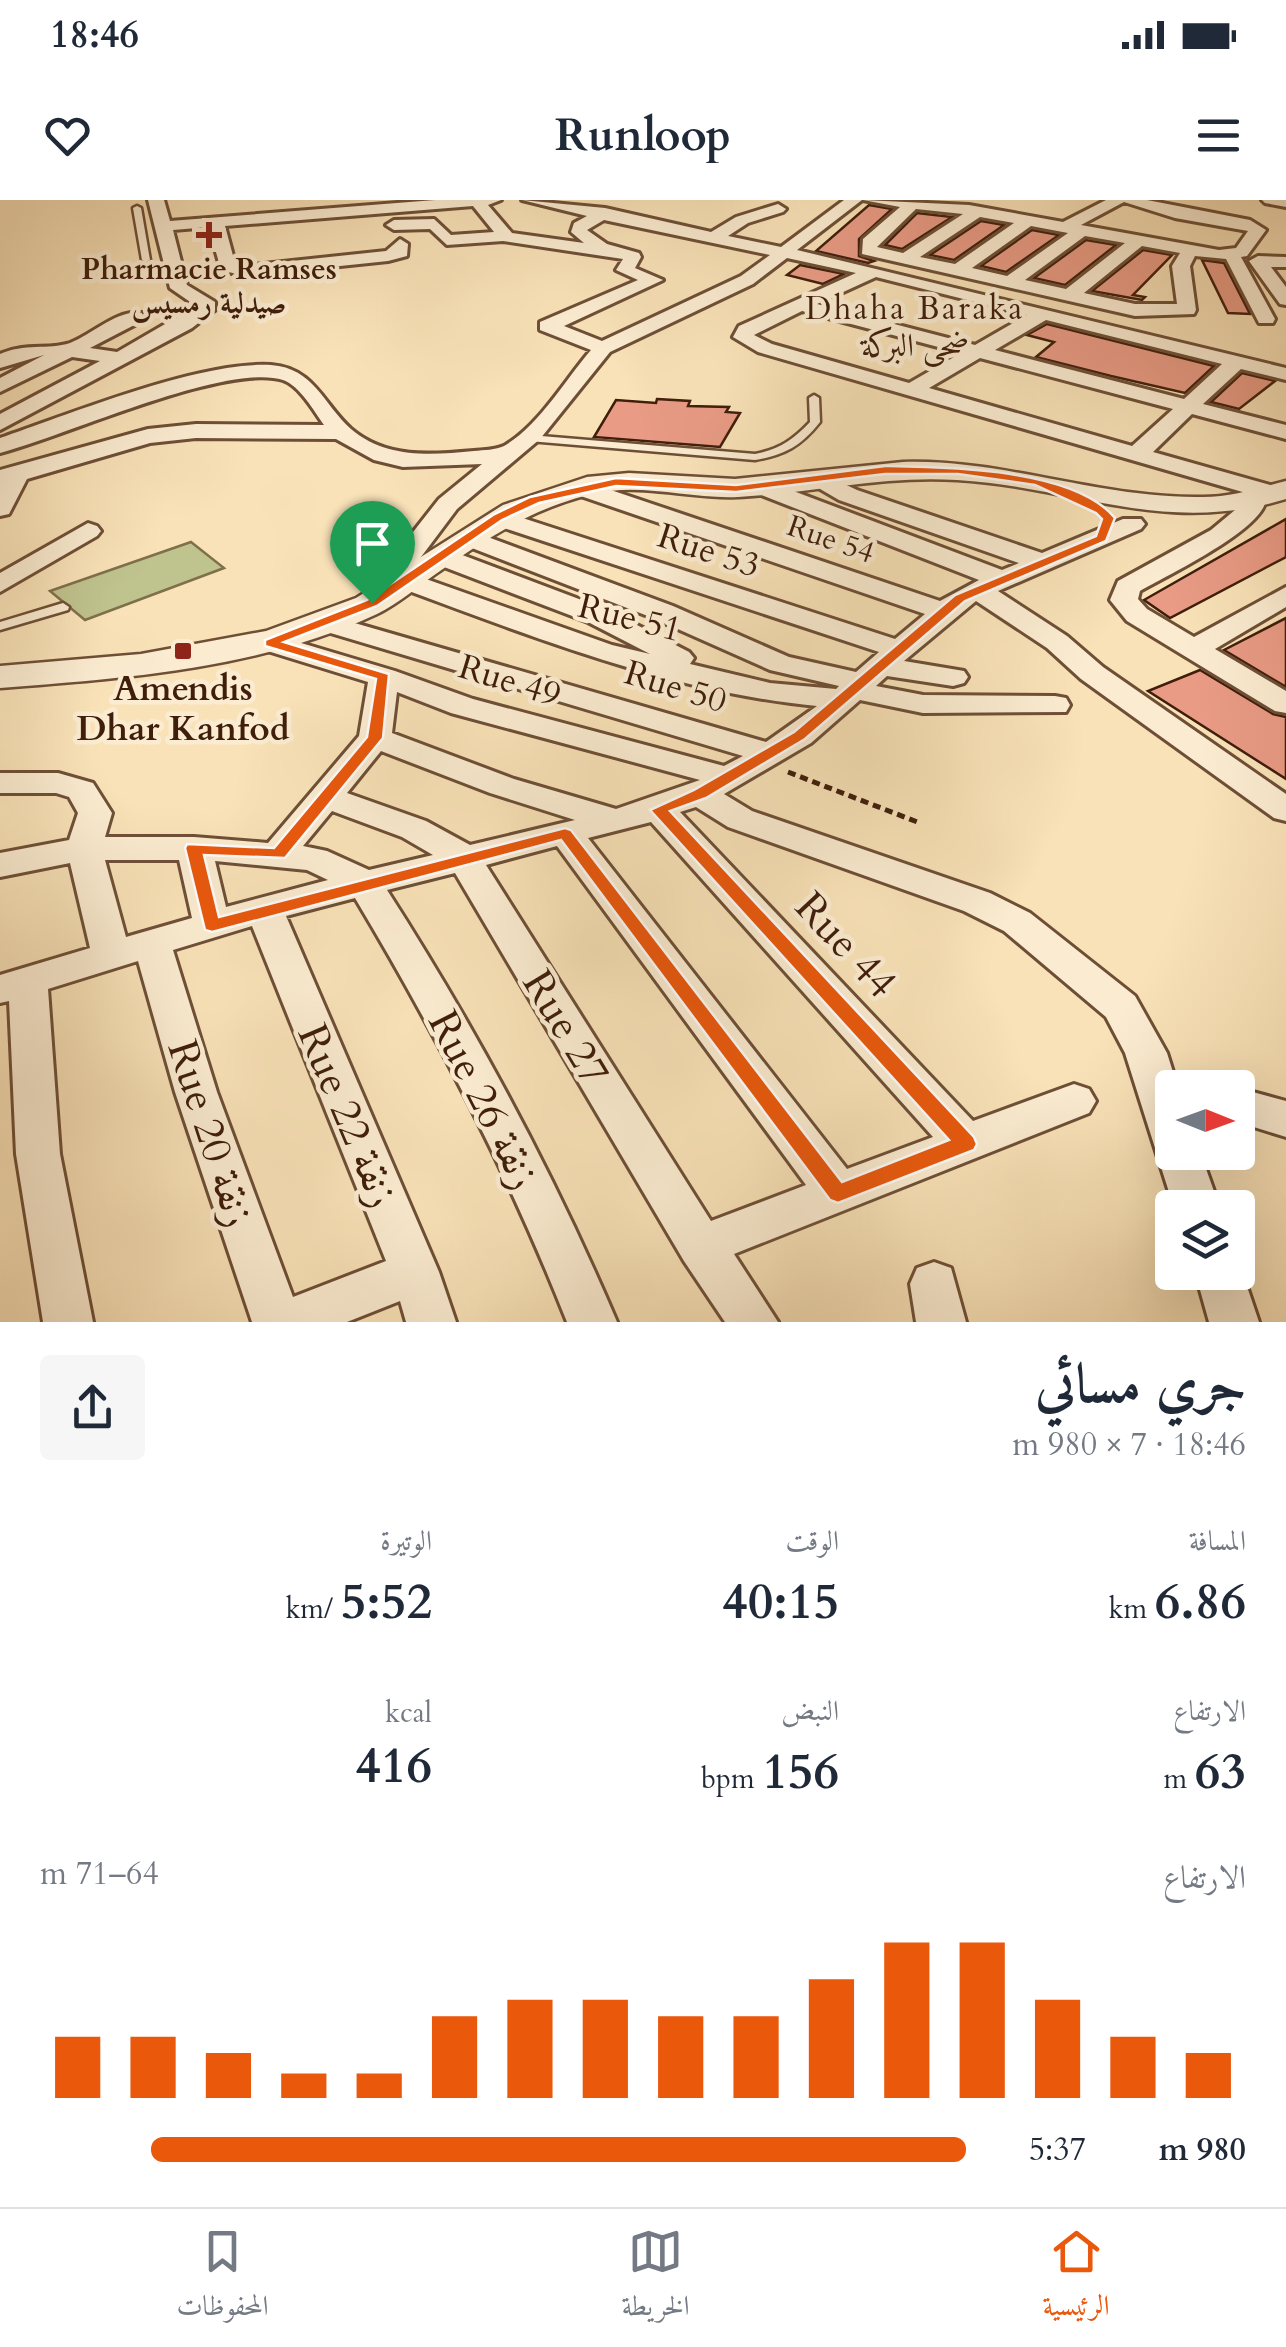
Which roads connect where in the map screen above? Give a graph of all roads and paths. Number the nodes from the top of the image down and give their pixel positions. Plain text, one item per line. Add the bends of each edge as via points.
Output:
1 (262, 200) edge
2 (476, 200) edge
3 (493, 200) edge
4 (530, 200) edge
5 (756, 200) edge
6 (794, 200) edge
7 (854, 200) edge
8 (871, 200) edge
9 (1117, 200) edge
10 (1130, 200) edge
11 (1270, 200) edge
12 (1286, 202) edge
13 (156, 203) edge
14 (1046, 203) dead end
15 (135, 204) edge
16 (370, 204) edge
17 (913, 204) junction
18 (978, 207) edge
19 (778, 210) junction
20 (1167, 210) junction
21 (606, 214) junction
22 (1021, 220) junction
23 (328, 221) edge
24 (216, 223) junction
25 (164, 226) junction
26 (384, 226) junction
27 (1073, 230) junction
28 (694, 231) junction
29 (505, 236) junction
30 (716, 236) junction
31 (1128, 241) junction
32 (278, 244) junction
33 (400, 244) junction
34 (434, 245) junction
35 (600, 248) junction
36 (650, 250) junction
37 (1189, 252) junction
38 (786, 253) junction
39 (1231, 256) junction
40 (908, 257) junction
41 (146, 260) dead end
42 (355, 260) junction
43 (1286, 262) edge
44 (960, 269) junction
45 (874, 271) junction
46 (1012, 281) junction
47 (670, 284) junction
48 (718, 294) junction
49 (1070, 295) junction
50 (1286, 300) edge
51 (800, 304) junction
52 (1042, 314) junction
53 (135, 317) dead end
54 (1266, 319) dead end
55 (603, 348) junction
56 (68, 351) junction
57 (978, 353) junction
58 (120, 359) junction
59 (0, 362) edge
60 (1236, 362) junction
61 (1286, 374) edge
62 (0, 386) edge
63 (913, 389) junction
64 (814, 398) dead end
65 (1190, 406) junction
66 (0, 423) edge
67 (342, 432) junction
68 (1286, 432) edge
69 (0, 446) edge
70 (521, 446) junction
71 (1137, 454) junction
72 (4, 477) edge
73 (815, 479) junction
74 (638, 482) junction
75 (759, 486) junction
76 (581, 488) junction
77 (1272, 495) edge
78 (0, 509) edge
79 (704, 510) dead end
80 (1123, 517) junction
81 (498, 518) junction
82 (88, 531) dead end
83 (468, 538) junction
84 (440, 556) junction
85 (1045, 564) junction
86 (405, 580) junction
87 (0, 584) edge
88 (991, 585) junction
89 (1286, 594) edge
90 (372, 603) junction
91 (63, 606) dead end
92 (946, 612) junction
93 (327, 623) junction
94 (0, 626) edge
95 (270, 643) junction
96 (1196, 648) junction
97 (709, 676) junction
98 (953, 676) dead end
99 (0, 677) edge
100 (384, 677) junction
101 (867, 677) junction
102 (1286, 704) edge
103 (1055, 705) dead end
104 (375, 738) junction
105 (768, 757) junction
106 (0, 783) edge
107 (715, 786) junction
108 (327, 797) junction
109 (658, 810) junction
110 (1286, 810) edge
111 (616, 821) junction
112 (920, 823) dead end
113 (565, 834) junction
114 (194, 848) junction
115 (84, 849) junction
116 (278, 854) junction
117 (464, 857) junction
118 (0, 865) edge
119 (364, 883) junction
120 (264, 909) junction
121 (212, 925) junction
122 (132, 948) junction
123 (14, 985) edge
124 (1155, 1070) edge
125 (1074, 1101) dead end
126 (1255, 1110) edge
127 (1286, 1119) edge
128 (966, 1144) junction
129 (838, 1193) junction
130 (701, 1246) junction
131 (415, 1272) junction
132 (1224, 1290) edge
133 (68, 1322) edge
134 (277, 1322) edge
135 (289, 1322) edge
136 (431, 1322) edge
137 (592, 1322) edge
138 (753, 1322) edge
139 (1234, 1322) edge

1 - 32 street
2 - 3 street
2 - 16 street
2 - 29 street
4 - 21 street
5 - 19 street
6 - 19 street
7 - 38 street
8 - 17 street
9 - 27 street
10 - 20 street
11 - 12 street
13 - 15 street
13 - 25 street
14 - 22 street
15 - 41 lane
16 - 23 street
16 - 26 street
17 - 18 street
17 - 40 street via 867,245
18 - 22 street
18 - 40 street
19 - 30 street
20 - 31 street
20 - 39 street via 1267,231
21 - 28 street
21 - 35 street via 578,228
22 - 27 street
22 - 44 street
23 - 32 street
23 - 42 street
24 - 25 street
24 - 32 street
24 - 32 street via 227,266 254,271
25 - 58 street via 179,288 208,306
26 - 33 street
26 - 34 street via 434,224
27 - 31 street
27 - 46 street
28 - 30 street
28 - 36 street
29 - 34 street
29 - 35 street
30 - 38 street
31 - 37 street
31 - 49 street
32 - 42 street
33 - 34 street
33 - 42 street via 398,254
35 - 36 street
36 - 47 street via 626,270
37 - 39 street
37 - 49 street via 1181,266 1188,310 1136,310
38 - 45 street
38 - 48 street
39 - 54 street
40 - 44 street
43 - 50 street via 1258,261
44 - 46 street
45 - 51 street
45 - 52 street
46 - 49 street
47 - 48 street
47 - 55 street via 546,326
48 - 55 street
51 - 57 street
51 - 63 street via 743,337
52 - 57 street
52 - 60 street
53 - 56 street
55 - 70 street
56 - 58 street
56 - 59 street via 34,348
56 - 62 street
57 - 63 street
57 - 65 street
58 - 66 street
60 - 61 street
60 - 65 street
63 - 71 street
64 - 70 lane via 815,422 788,452
65 - 68 street
65 - 71 street
67 - 69 street via 294,376 263,372 171,391
67 - 70 street via 361,446 407,461
67 - 72 street via 148,436
70 - 90 street via 448,504
71 - 77 street
72 - 78 street via 18,482
73 - 75 street
73 - 80 street via 939,470 1038,482
73 - 85 street
74 - 75 street
74 - 76 street
74 - 79 street
75 - 88 street
76 - 81 street
76 - 92 street, Rue 54
77 - 80 street via 1204,517
77 - 96 street via 1220,536 1124,593 1136,615
80 - 85 street
81 - 83 street
81 - 101 street, Rue 53
82 - 87 street
83 - 84 street
83 - 101 street via 780,664
84 - 86 street
84 - 97 street via 598,616
85 - 88 street
86 - 90 street
86 - 97 street, Rue 51 via 566,640
88 - 92 street
88 - 110 street via 1121,694
89 - 96 street
90 - 93 street
91 - 94 lane
92 - 101 street
93 - 95 street
93 - 105 street, Rue 50
95 - 99 street via 199,660
95 - 100 street, Rue 49
96 - 102 street
97 - 101 street, Rue 51 via 770,692
98 - 101 street
100 - 104 street
100 - 107 street, Rue 49
101 - 103 street via 933,704
101 - 105 street
104 - 108 street
104 - 111 street
105 - 107 street
105 - 112 path via 808,781
106 - 115 street via 81,790 95,813
107 - 109 street
107 - 124 street, Rue 49 via 721,810 1016,922 1121,1007
108 - 116 street
108 - 117 street, Rue 27 via 414,829
109 - 111 street
109 - 128 street, Rue 44
111 - 113 street
113 - 117 street
113 - 129 street
114 - 115 street
114 - 116 street
114 - 121 street
115 - 118 street
115 - 122 street, Rue 20 زنقة
116 - 119 street via 314,859
117 - 119 street
117 - 130 street, Rue 27
119 - 120 street
119 - 137 street, Rue 26 زنقة via 436,1000
120 - 121 street
120 - 131 street, Rue 22 زنقة
121 - 122 street
122 - 123 street
122 - 134 street, Rue 20 زنقة via 196,1092
123 - 133 street
125 - 128 street
126 - 127 street
128 - 129 street
129 - 130 street
130 - 138 street, Rue 27
131 - 135 street
131 - 136 street, Rue 22 زنقة
132 - 139 street

